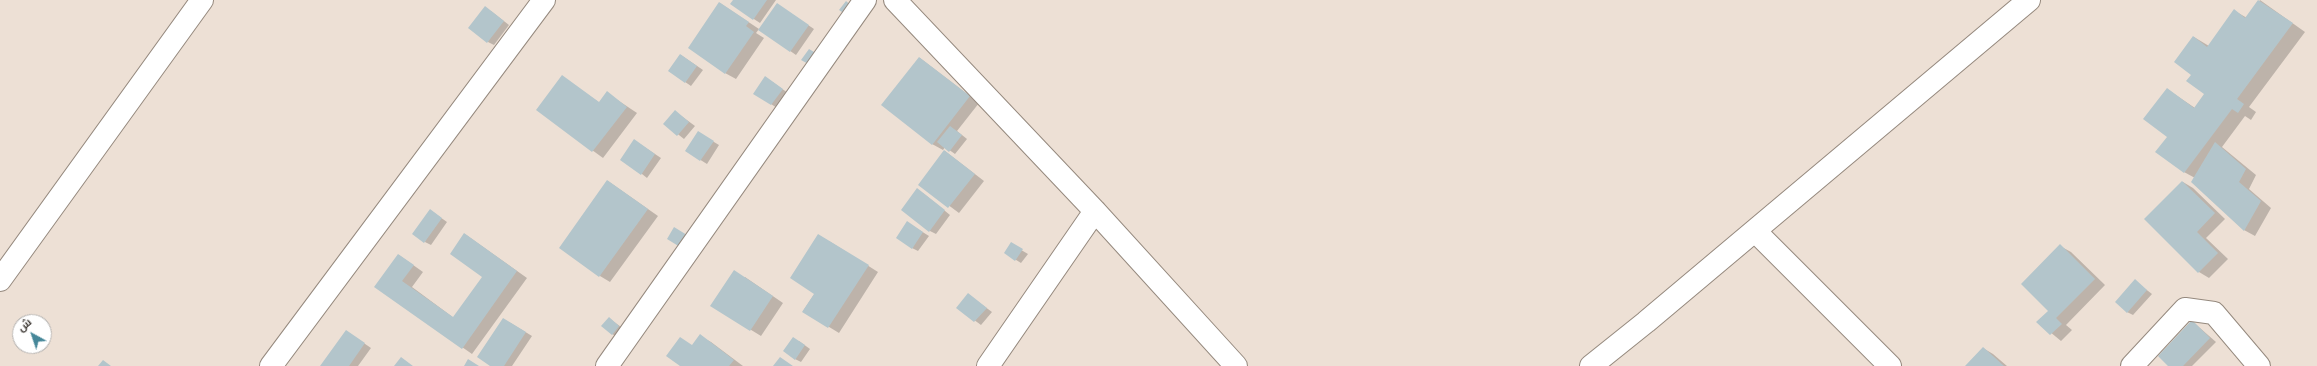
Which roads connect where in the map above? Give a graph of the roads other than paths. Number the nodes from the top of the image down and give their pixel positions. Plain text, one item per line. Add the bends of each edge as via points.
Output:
1 (202, 0) edge
2 (544, 0) edge
3 (865, 0) edge
4 (895, 0) edge
5 (2029, 0) edge
6 (1095, 211) junction
7 (1755, 231) junction
8 (0, 280) edge
9 (271, 366) edge
10 (607, 366) edge
11 (988, 366) edge
12 (1236, 366) edge
13 (1591, 366) edge
14 (1890, 366) edge
15 (2132, 366) edge
16 (2259, 366) edge

1 - 8 street
2 - 9 street
3 - 10 street
4 - 6 street
5 - 7 street
6 - 11 street
6 - 12 street
7 - 13 street
7 - 14 street
15 - 16 street via 2185,309 2214,313

